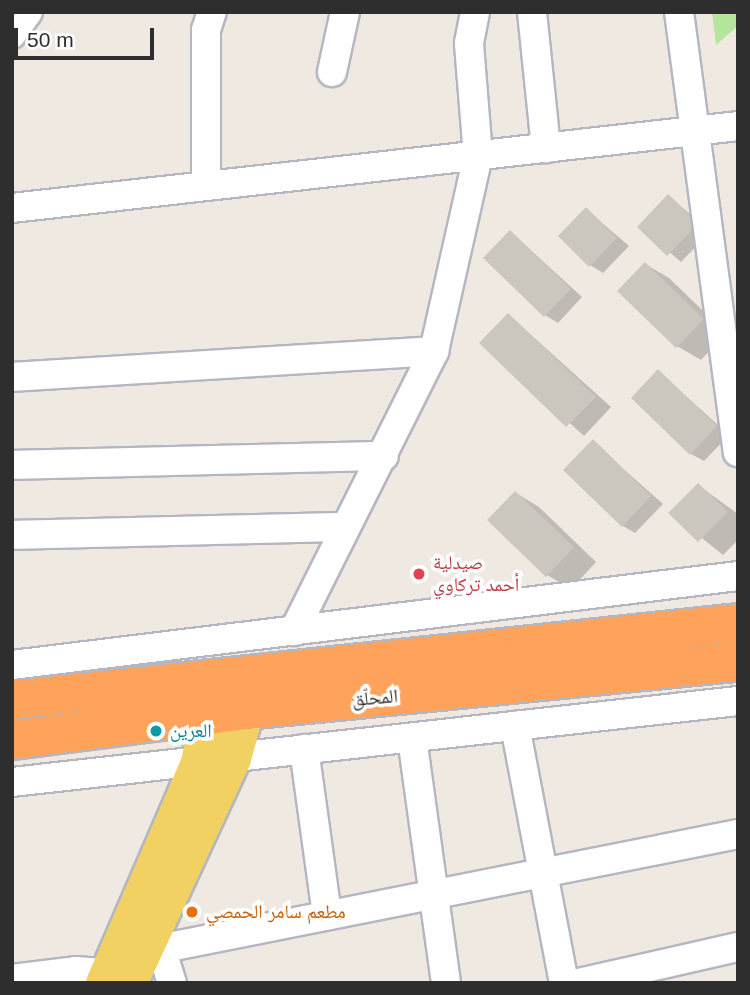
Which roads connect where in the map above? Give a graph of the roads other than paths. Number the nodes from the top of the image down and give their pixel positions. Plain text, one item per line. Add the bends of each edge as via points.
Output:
1 (28, 12) edge
2 (212, 12) edge
3 (345, 12) edge
4 (475, 12) edge
5 (532, 12) edge
6 (680, 12) edge
7 (12, 34) edge
8 (332, 72) dead end
9 (738, 126) edge
10 (693, 131) junction
11 (546, 148) junction
12 (478, 156) junction
13 (206, 186) junction
14 (12, 208) edge
15 (434, 351) junction
16 (12, 377) edge
17 (738, 452) edge
18 (384, 456) junction
19 (12, 465) edge
20 (345, 527) junction
21 (12, 535) edge
22 (738, 576) edge
23 (738, 623) edge
24 (294, 631) junction
25 (738, 662) edge
26 (12, 666) edge
27 (12, 700) edge
28 (738, 701) edge
29 (246, 710) junction
30 (208, 714) junction
31 (515, 726) junction
32 (412, 738) junction
33 (12, 740) edge
34 (304, 749) junction
35 (233, 758) junction
36 (198, 762) junction
37 (12, 782) edge
38 (738, 834) edge
39 (542, 874) junction
40 (433, 893) junction
41 (327, 915) junction
42 (158, 937) junction
43 (738, 947) edge
44 (118, 978) edge
45 (12, 979) edge
46 (172, 983) edge
47 (446, 983) edge
48 (564, 983) edge
49 (579, 983) edge

1 - 7 street
2 - 13 street via 206,30
3 - 8 street
4 - 12 street via 469,43
5 - 11 street
6 - 10 street
9 - 10 street
10 - 11 street
10 - 17 street
11 - 12 street
12 - 13 street
12 - 15 street
13 - 14 street
15 - 16 street
15 - 18 street
18 - 19 street
18 - 20 street
20 - 21 street
20 - 24 street
22 - 24 street
23 - 27 highway, المحلّق
24 - 26 street
25 - 29 highway, المحلّق
28 - 31 street
29 - 30 highway, المحلّق
29 - 35 main road
30 - 33 highway, المحلّق
30 - 36 main road
31 - 32 street
31 - 39 street
32 - 34 street
32 - 40 street
34 - 35 street
34 - 41 street
35 - 36 street
35 - 42 main road
36 - 37 street
36 - 44 main road
38 - 39 street
39 - 40 street
39 - 48 street
40 - 41 street
40 - 47 street
41 - 42 street
42 - 44 main road
42 - 46 street
43 - 49 street
44 - 45 street

